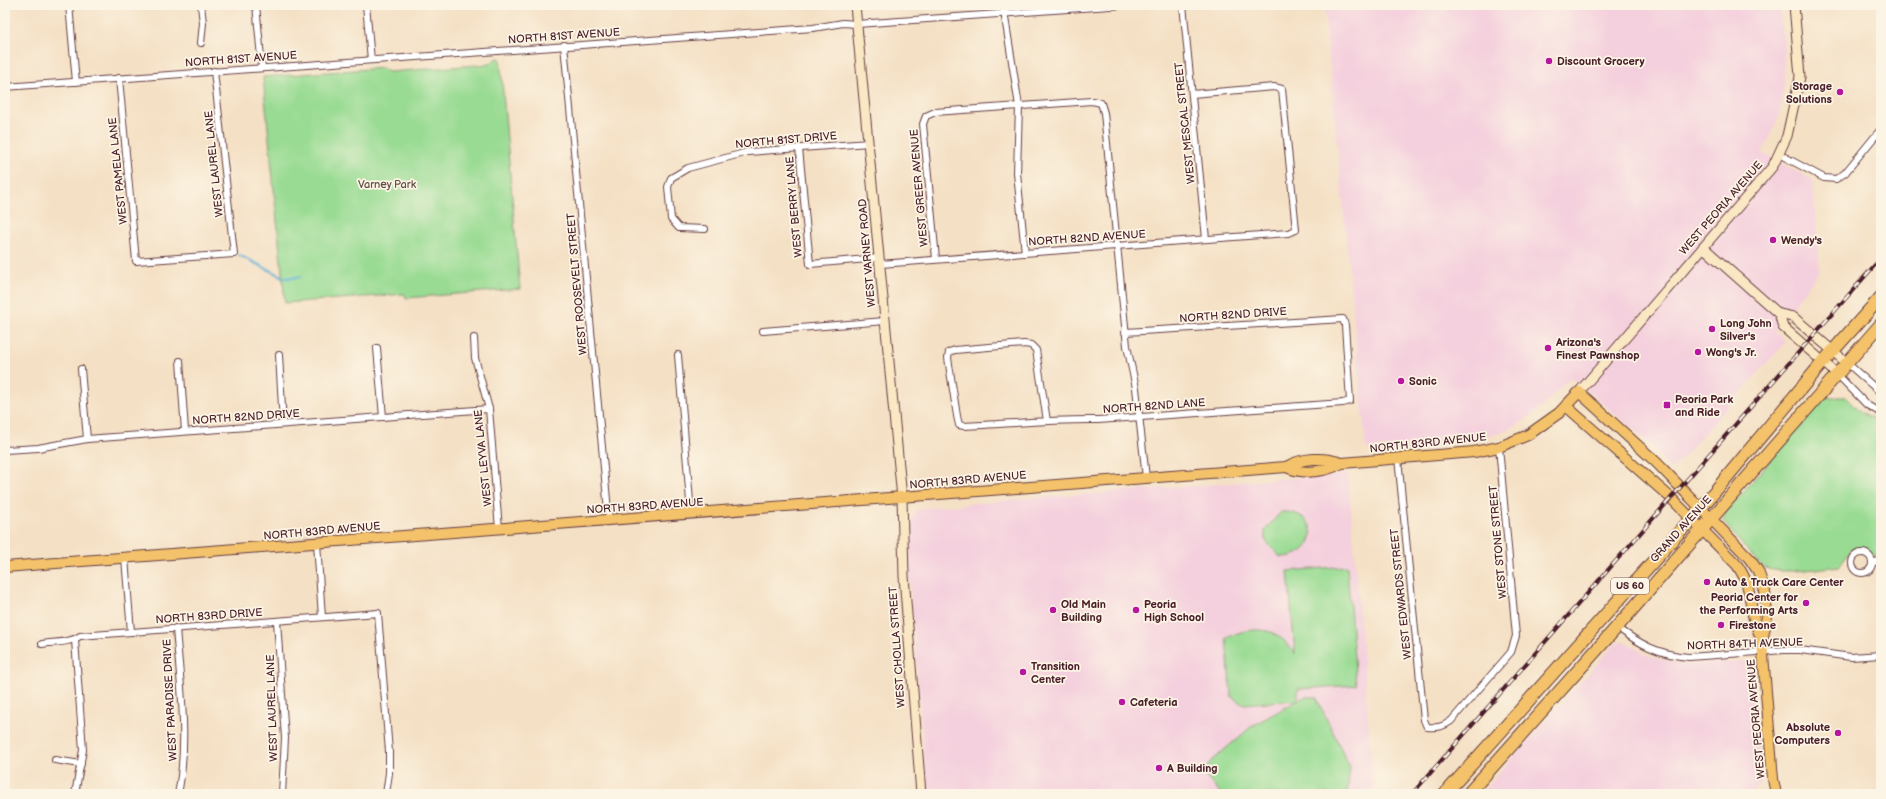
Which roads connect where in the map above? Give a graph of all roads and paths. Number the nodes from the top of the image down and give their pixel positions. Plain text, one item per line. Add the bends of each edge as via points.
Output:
1 (69, 5) edge
2 (201, 5) edge
3 (256, 5) edge
4 (366, 5) edge
5 (855, 5) edge
6 (1003, 5) edge
7 (1124, 5) edge
8 (1183, 5) edge
9 (1794, 5) edge
10 (1004, 14) junction
11 (857, 24) junction
12 (201, 43) dead end
13 (564, 46) junction
14 (371, 60) junction
15 (262, 68) junction
16 (214, 71) junction
17 (119, 78) junction
18 (76, 82) junction
19 (5, 87) edge
20 (1192, 94) junction
21 (1019, 106) junction
22 (1881, 129) edge
23 (869, 143) junction
24 (799, 148) junction
25 (1779, 154) junction
26 (705, 229) dead end
27 (1206, 239) junction
28 (1116, 246) junction
29 (1703, 247) junction
30 (1025, 253) junction
31 (936, 259) junction
32 (136, 261) joint
33 (879, 261) junction
34 (810, 264) joint
35 (1881, 296) edge
36 (1779, 314) junction
37 (885, 321) junction
38 (1881, 324) edge
39 (763, 331) dead end
40 (1125, 332) junction
41 (474, 338) dead end
42 (377, 348) dead end
43 (1833, 351) junction
44 (279, 355) dead end
45 (678, 356) dead end
46 (180, 361) dead end
47 (1823, 362) junction
48 (1847, 363) junction
49 (81, 370) dead end
50 (1837, 374) junction
51 (1881, 392) edge
52 (1573, 400) junction
53 (1350, 401) joint
54 (489, 409) junction
55 (1881, 413) edge
56 (383, 417) junction
57 (1140, 417) junction
58 (1047, 421) junction
59 (284, 424) junction
60 (185, 431) junction
61 (87, 439) junction
62 (1499, 447) junction
63 (5, 450) edge
64 (1398, 458) junction
65 (1146, 478) junction
66 (902, 498) junction
67 (1701, 508) junction
68 (691, 514) junction
69 (1691, 519) junction
70 (1710, 519) junction
71 (609, 521) junction
72 (1702, 529) junction
73 (500, 530) junction
74 (317, 543) junction
75 (125, 558) junction
76 (1881, 561) edge
77 (1873, 562) dead end
78 (5, 567) edge
79 (322, 618) junction
80 (277, 621) junction
81 (1617, 627) junction
82 (176, 628) junction
83 (131, 632) junction
84 (75, 640) junction
85 (1762, 642) junction
86 (42, 644) dead end
87 (1763, 652) junction
88 (1881, 655) edge
89 (1532, 696) junction
90 (1546, 708) junction
91 (1428, 727) joint
92 (55, 760) dead end
93 (81, 764) junction
94 (75, 794) edge
95 (178, 794) edge
96 (282, 794) edge
97 (386, 794) edge
98 (920, 794) edge
99 (1445, 794) edge
100 (1468, 794) edge
101 (1776, 794) edge

1 - 18 street
2 - 12 street
3 - 15 street
4 - 14 street
5 - 11 street, WEST VARNEY ROAD
6 - 10 street
7 - 10 street, NORTH 81ST AVENUE
8 - 20 street, WEST MESCAL STREET
9 - 25 street, WEST PEORIA AVENUE via 1800,77 1791,124
10 - 11 street, NORTH 81ST AVENUE
10 - 21 street
11 - 13 street, NORTH 81ST AVENUE via 843,23 812,28
11 - 23 street, WEST VARNEY ROAD
13 - 14 street, NORTH 81ST AVENUE
13 - 71 street, WEST ROOSEVELT STREET
14 - 15 street, NORTH 81ST AVENUE
15 - 16 street, NORTH 81ST AVENUE
16 - 17 street, NORTH 81ST AVENUE
16 - 32 street, WEST LAUREL LANE via 234,254
17 - 18 street, NORTH 81ST AVENUE
17 - 32 street, WEST PAMELA LANE
18 - 19 street, NORTH 81ST AVENUE
20 - 27 street, WEST MESCAL STREET
20 - 27 street, NORTH 82ND AVENUE via 1274,87 1282,89 1296,230 1288,233
21 - 28 street via 1092,100 1101,103
21 - 30 street via 1017,173
21 - 31 street, WEST GREER AVENUE via 935,112 926,116 923,124
22 - 25 street via 1845,173 1836,179 1824,178
23 - 24 street, NORTH 81ST DRIVE
23 - 33 street, WEST VARNEY ROAD
24 - 26 street, NORTH 81ST DRIVE via 737,154 688,168 671,178 668,188 669,212 674,224 687,230
24 - 34 street, WEST BERRY LANE
25 - 29 street, WEST PEORIA AVENUE via 1769,172
27 - 28 street, NORTH 82ND AVENUE
28 - 30 street, NORTH 82ND AVENUE
28 - 40 street
29 - 36 street
29 - 52 street, WEST PEORIA AVENUE
30 - 31 street, NORTH 82ND AVENUE
31 - 33 street, NORTH 82ND AVENUE
33 - 34 street, NORTH 82ND AVENUE
33 - 37 street, WEST VARNEY ROAD
35 - 43 highway, GRAND AVENUE / US 60
36 - 43 street via 1793,317
36 - 47 street via 1783,327
37 - 39 street
37 - 66 street, WEST VARNEY ROAD
38 - 48 highway, GRAND AVENUE / US 60
40 - 53 street, NORTH 82ND DRIVE via 1342,319 1345,325
40 - 57 street
41 - 54 street, WEST LEYVA LANE via 475,358
42 - 56 street
43 - 47 highway, GRAND AVENUE / US 60
43 - 48 street
44 - 59 street
45 - 68 street
46 - 60 street
47 - 50 street
47 - 67 highway, GRAND AVENUE / US 60
48 - 50 highway, GRAND AVENUE / US 60
48 - 51 street
49 - 61 street
50 - 55 street via 1867,405
50 - 70 highway, GRAND AVENUE / US 60
52 - 62 main road, NORTH 83RD AVENUE via 1528,435
52 - 67 main road, WEST PEORIA AVENUE via 1657,463
52 - 69 main road, WEST PEORIA AVENUE
53 - 57 street, NORTH 82ND LANE
54 - 56 street, NORTH 82ND DRIVE
54 - 73 street, WEST LEYVA LANE
56 - 59 street, NORTH 82ND DRIVE
57 - 58 street, NORTH 82ND LANE
57 - 65 street
58 - 58 street, NORTH 82ND LANE via 1036,350 1031,345 949,352 959,425
59 - 60 street, NORTH 82ND DRIVE
60 - 61 street, NORTH 82ND DRIVE
61 - 63 street, NORTH 82ND DRIVE via 38,448
62 - 64 main road, NORTH 83RD AVENUE via 1474,452
62 - 91 street, WEST STONE STREET via 1516,636 1511,652 1451,721 1444,726
64 - 65 main road, NORTH 83RD AVENUE via 1342,463 1329,470 1297,472 1286,467
64 - 91 street, WEST EDWARDS STREET via 1424,720
65 - 66 main road, NORTH 83RD AVENUE
66 - 68 main road, NORTH 83RD AVENUE
66 - 98 street, WEST CHOLLA STREET via 904,576
67 - 69 highway, GRAND AVENUE / US 60
67 - 70 main road, WEST PEORIA AVENUE
68 - 71 main road, NORTH 83RD AVENUE
69 - 72 main road, WEST PEORIA AVENUE
69 - 89 highway, GRAND AVENUE / US 60
70 - 72 highway, GRAND AVENUE / US 60
70 - 85 main road, WEST PEORIA AVENUE via 1749,558 1758,571 1765,591 1767,616
71 - 73 main road, NORTH 83RD AVENUE
72 - 81 highway, GRAND AVENUE / US 60
72 - 85 main road, WEST PEORIA AVENUE via 1745,576
73 - 74 main road, NORTH 83RD AVENUE
74 - 75 main road, NORTH 83RD AVENUE
74 - 79 street
75 - 78 main road, NORTH 83RD AVENUE
75 - 83 street
76 - 77 street
79 - 80 street, NORTH 83RD DRIVE
79 - 97 street, NORTH 83RD DRIVE via 378,614 389,752
80 - 82 street, NORTH 83RD DRIVE
80 - 96 street, WEST LAUREL LANE via 285,738
81 - 87 street, NORTH 84TH AVENUE via 1652,649 1674,656
81 - 90 highway, GRAND AVENUE / US 60
82 - 83 street, NORTH 83RD DRIVE
82 - 95 street, WEST PARADISE DRIVE via 184,749
83 - 84 street, NORTH 83RD DRIVE via 80,636
84 - 86 street, NORTH 83RD DRIVE
84 - 93 street
85 - 87 main road, WEST PEORIA AVENUE
87 - 88 street, NORTH 84TH AVENUE via 1800,650 1851,657
87 - 101 main road, WEST PEORIA AVENUE via 1772,773
89 - 90 highway
89 - 99 highway, GRAND AVENUE / US 60
90 - 100 highway, GRAND AVENUE / US 60
92 - 93 street
93 - 94 street

